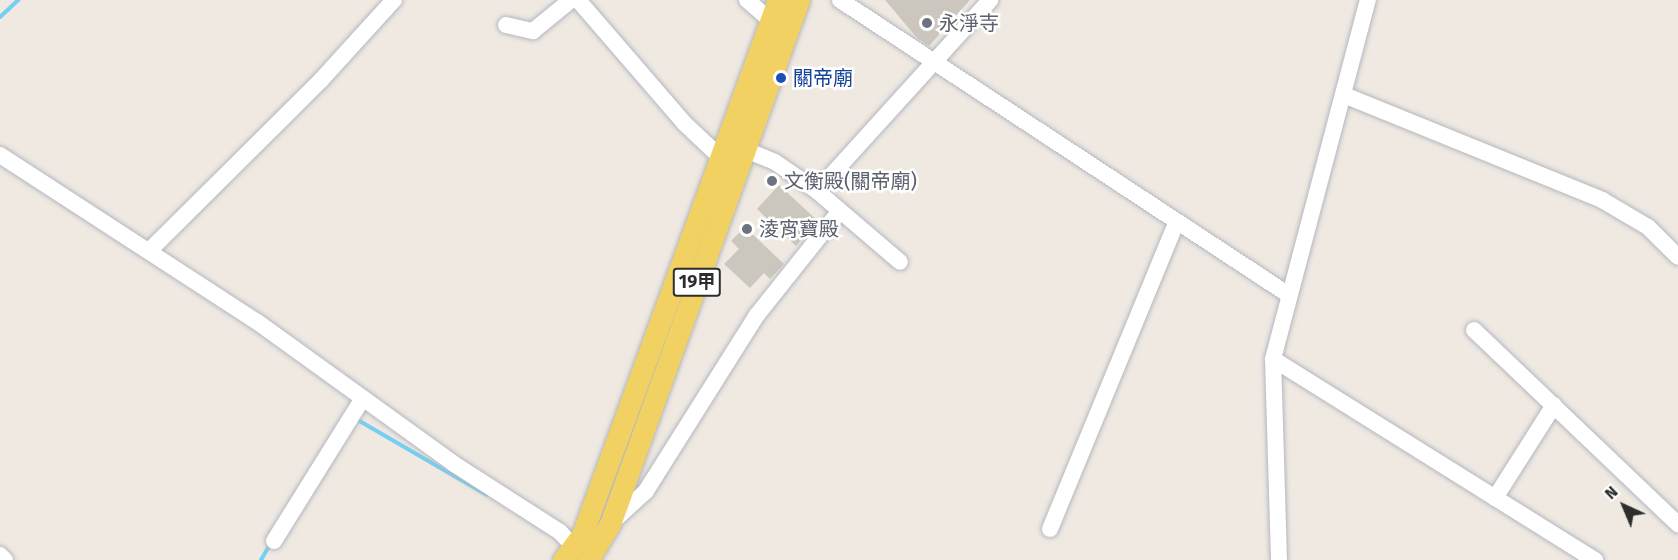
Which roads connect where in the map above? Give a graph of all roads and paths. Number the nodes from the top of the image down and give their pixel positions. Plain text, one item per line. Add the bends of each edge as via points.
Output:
1 (394, 0) edge
2 (571, 0) edge
3 (578, 0) edge
4 (747, 0) edge
5 (778, 0) edge
6 (799, 0) edge
7 (840, 0) edge
8 (990, 0) edge
9 (1368, 0) edge
10 (771, 21) junction
11 (506, 25) dead end
12 (934, 63) junction
13 (1344, 95) junction
14 (722, 148) junction
15 (744, 149) junction
16 (0, 155) edge
17 (817, 191) junction
18 (839, 212) junction
19 (1176, 224) junction
20 (151, 249) junction
21 (1678, 257) edge
22 (900, 262) dead end
23 (1289, 295) junction
24 (1473, 330) dead end
25 (1273, 359) junction
26 (363, 398) junction
27 (1554, 405) junction
28 (1496, 498) junction
29 (610, 524) junction
30 (1678, 524) edge
31 (1050, 529) dead end
32 (274, 541) dead end
33 (0, 555) edge
34 (575, 556) edge
35 (5, 560) edge
36 (1279, 560) edge
37 (1595, 560) edge

1 - 20 street via 328,72
2 - 11 street via 533,32
3 - 14 street via 684,123
4 - 10 street
5 - 10 main road, 19甲
6 - 15 main road, 19甲
7 - 12 street
8 - 12 street
9 - 13 street
10 - 14 main road, 19甲
12 - 17 street
12 - 19 street
13 - 21 street via 1602,200 1648,227
13 - 23 street
14 - 15 street
14 - 34 main road, 19甲
15 - 17 street via 775,162
15 - 29 main road, 19甲
16 - 20 street
17 - 18 street
18 - 22 street
18 - 29 street via 757,315 646,491
19 - 23 street
19 - 31 street
20 - 26 street
23 - 25 street
24 - 27 street
25 - 28 street
25 - 36 street
26 - 32 street
26 - 34 street via 454,464 560,532
27 - 28 street
27 - 30 street
28 - 37 street
29 - 34 main road, 19甲
33 - 35 street

